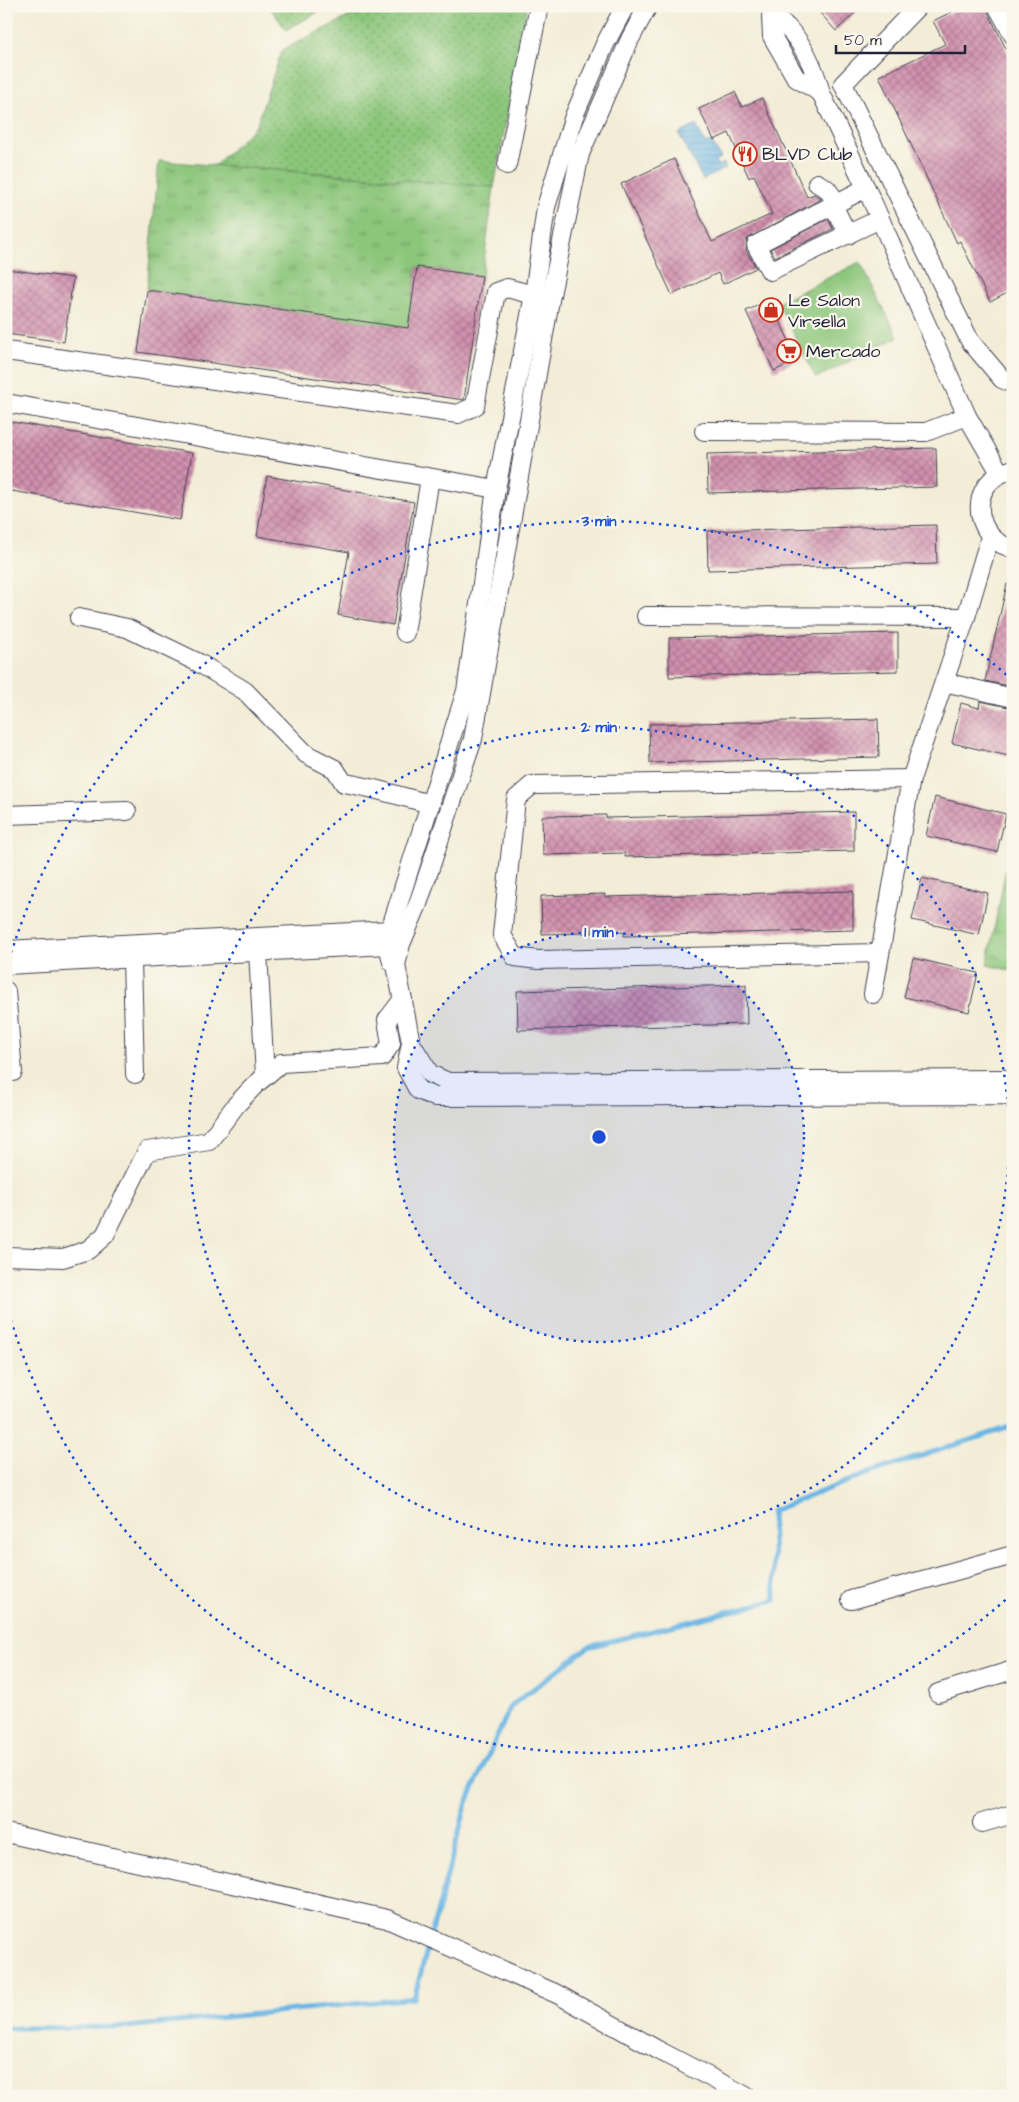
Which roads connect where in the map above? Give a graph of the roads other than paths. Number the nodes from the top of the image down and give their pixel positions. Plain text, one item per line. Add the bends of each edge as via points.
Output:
1 (539, 6) edge
2 (625, 6) edge
3 (648, 6) edge
4 (918, 6) edge
5 (997, 6) edge
6 (768, 11) edge
7 (1013, 35) edge
8 (507, 165) dead end
9 (817, 183) dead end
10 (866, 188) junction
11 (835, 204) junction
12 (880, 219) junction
13 (848, 235) junction
14 (542, 298) junction
15 (6, 350) edge
16 (1013, 384) edge
17 (6, 403) edge
18 (968, 416) junction
19 (704, 431) dead end
20 (1006, 471) edge
21 (430, 478) junction
22 (496, 489) junction
23 (990, 537) junction
24 (1013, 548) edge
25 (646, 616) dead end
26 (966, 617) junction
27 (79, 618) dead end
28 (405, 633) dead end
29 (944, 682) junction
30 (1013, 698) edge
31 (911, 779) junction
32 (430, 804) junction
33 (127, 811) dead end
34 (6, 814) edge
35 (389, 937) junction
36 (6, 950) edge
37 (258, 952) junction
38 (880, 953) junction
39 (132, 958) junction
40 (6, 965) edge
41 (396, 965) junction
42 (6, 991) edge
43 (873, 994) dead end
44 (403, 999) junction
45 (411, 1043) junction
46 (13, 1072) dead end
47 (135, 1074) dead end
48 (265, 1076) junction
49 (1013, 1079) edge
50 (1013, 1097) edge
51 (6, 1256) edge
52 (1013, 1555) edge
53 (851, 1600) dead end
54 (1013, 1670) edge
55 (938, 1693) dead end
56 (1013, 1814) edge
57 (982, 1822) dead end
58 (6, 1833) edge
59 (746, 2096) edge

1 - 8 street
2 - 14 street via 574,116 546,207
3 - 14 street via 630,39 580,154
4 - 16 street via 843,84 970,340 1002,379
5 - 7 street
6 - 10 street via 772,36 796,78 821,94
9 - 11 street via 826,189
10 - 11 street
10 - 12 street
11 - 13 street
11 - 13 street via 756,245 766,276
12 - 13 street
12 - 18 street
14 - 15 street via 507,288 496,292 475,406 458,414
14 - 22 street
14 - 41 street via 473,739
17 - 21 street
18 - 19 street via 926,432
18 - 20 street
20 - 23 street via 986,485 980,502 981,521
21 - 22 street
21 - 28 street
22 - 32 street via 466,691
23 - 24 street
23 - 26 street
25 - 26 street
26 - 29 street
27 - 32 street via 127,628 199,663 245,691 306,754 335,769 344,783 370,786
29 - 30 street
29 - 31 street
31 - 38 street
31 - 38 street via 532,785 516,799 502,935 515,956 538,960
32 - 35 street
33 - 34 street
35 - 36 street
35 - 37 street
35 - 41 street via 392,962
37 - 39 street
37 - 48 street
38 - 43 street
39 - 40 street
39 - 47 street
41 - 44 street
42 - 46 street
44 - 45 street
44 - 48 street via 387,1020 390,1044 382,1057 282,1063
45 - 49 street via 430,1074 448,1082
45 - 50 street via 406,1068 418,1090 435,1097
48 - 51 street via 208,1140 146,1151 105,1235 88,1250 63,1258
52 - 53 street
54 - 55 street
56 - 57 street
58 - 59 street via 387,1920 557,1994

